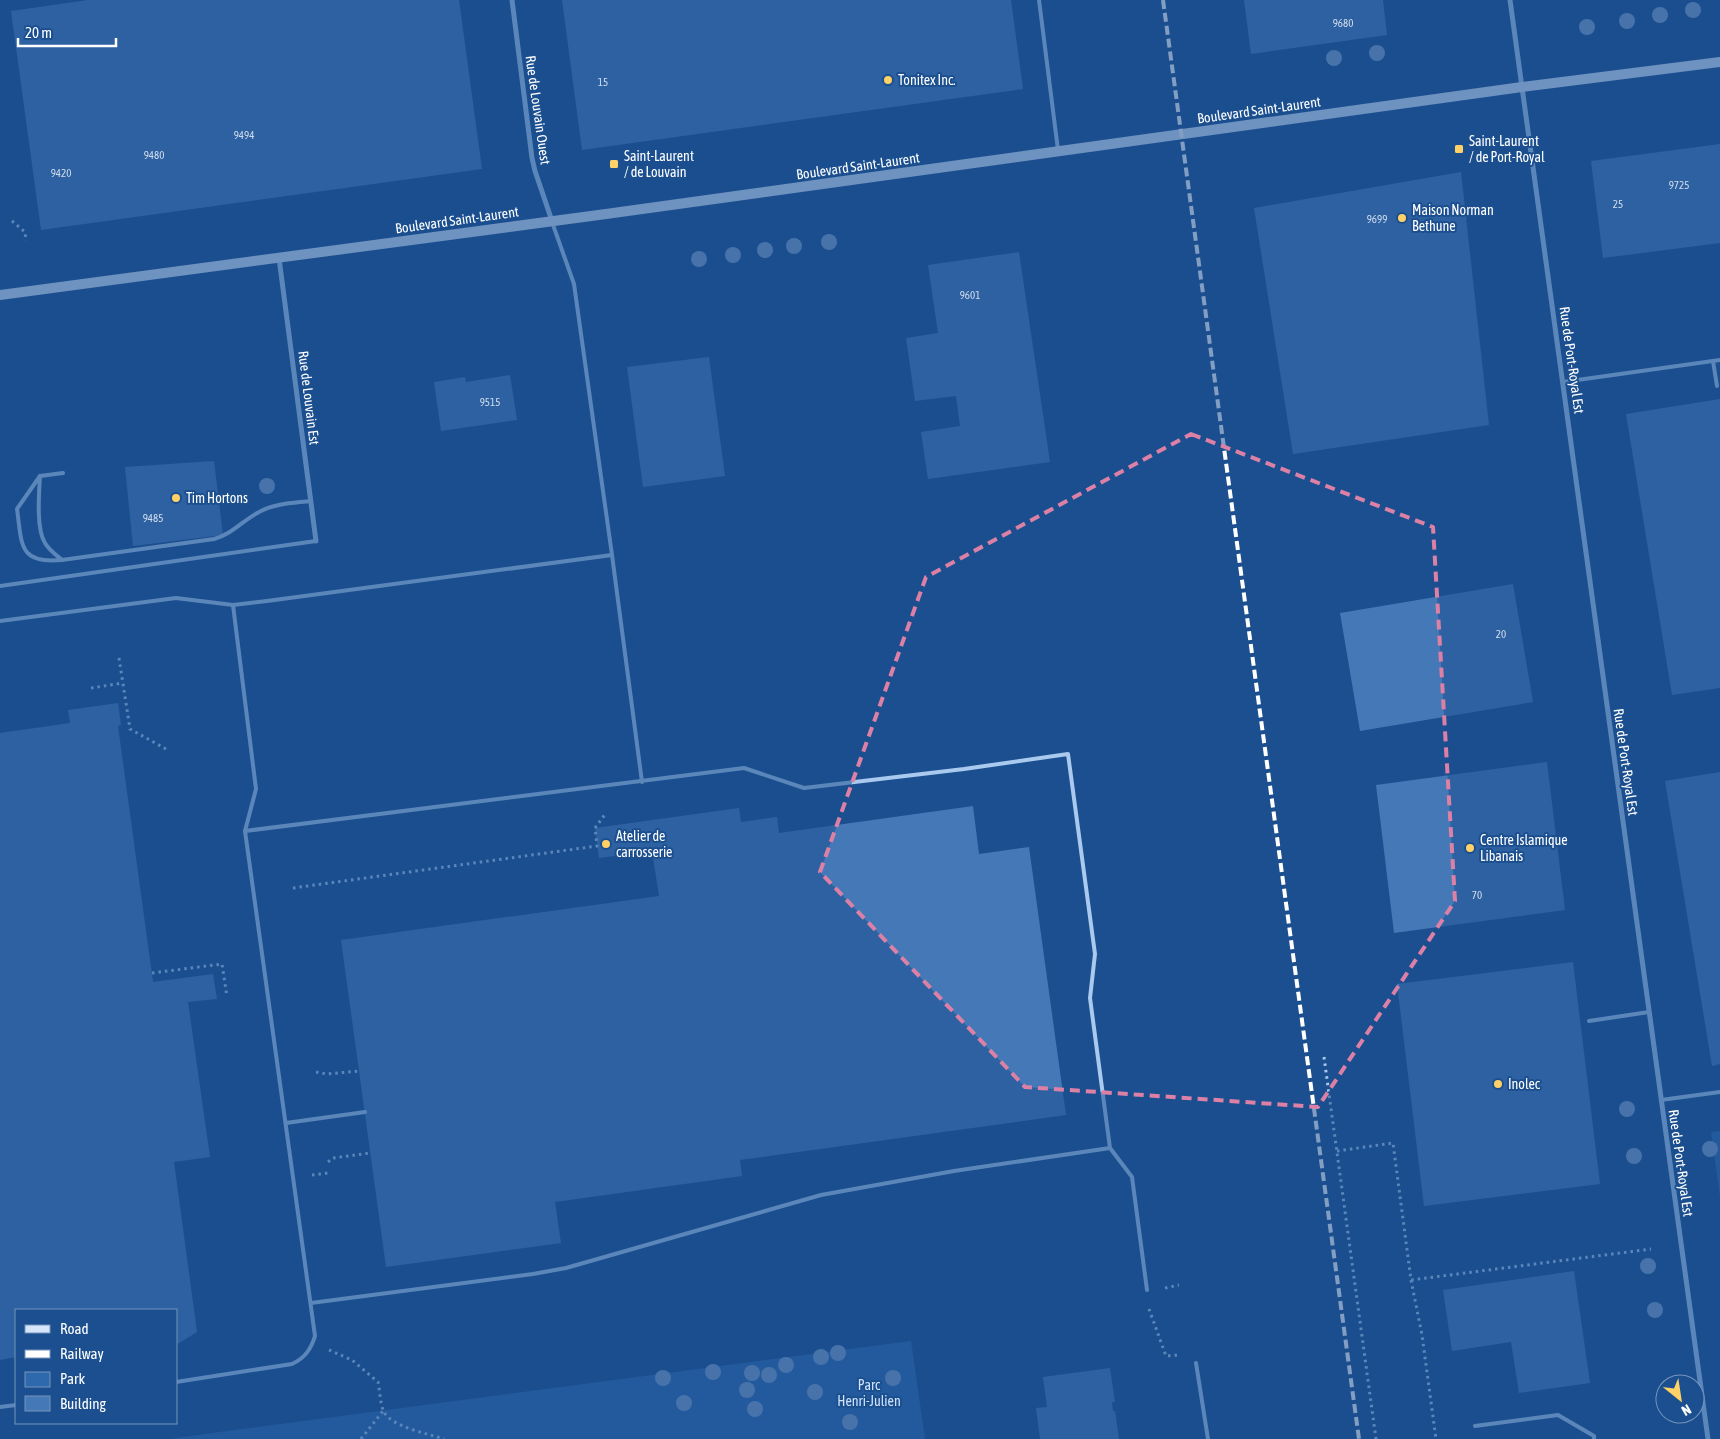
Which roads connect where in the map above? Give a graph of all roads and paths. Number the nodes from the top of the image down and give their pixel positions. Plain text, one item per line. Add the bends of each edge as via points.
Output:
1 (512, 0) edge
2 (1040, 0) edge
3 (1510, 0) edge
4 (1720, 62) edge
5 (1522, 87) junction
6 (1058, 152) junction
7 (12, 221) dead end
8 (552, 222) junction
9 (26, 241) dead end
10 (279, 258) junction
11 (0, 296) edge
12 (1720, 360) edge
13 (1713, 361) junction
14 (1563, 382) junction
15 (1717, 386) dead end
16 (63, 473) dead end
17 (40, 476) junction
18 (311, 501) junction
19 (316, 540) joint
20 (612, 555) junction
21 (62, 560) junction
22 (0, 586) edge
23 (233, 605) junction
24 (0, 621) edge
25 (119, 658) dead end
26 (123, 683) junction
27 (90, 688) dead end
28 (166, 749) dead end
29 (642, 782) junction
30 (606, 813) dead end
31 (245, 831) junction
32 (293, 888) dead end
33 (152, 973) dead end
34 (227, 997) dead end
35 (1649, 1012) junction
36 (1589, 1021) dead end
37 (1324, 1057) dead end
38 (359, 1070) dead end
39 (316, 1072) dead end
40 (1720, 1092) edge
41 (1661, 1100) junction
42 (365, 1112) dead end
43 (286, 1123) junction
44 (1110, 1148) junction
45 (1337, 1151) junction
46 (370, 1153) dead end
47 (328, 1162) dead end
48 (1651, 1249) dead end
49 (1411, 1280) junction
50 (1147, 1290) dead end
51 (311, 1303) junction
52 (1148, 1308) dead end
53 (313, 1343) junction
54 (1166, 1356) dead end
55 (1196, 1363) dead end
56 (178, 1382) edge
57 (15, 1405) edge
58 (0, 1407) edge
59 (383, 1411) junction
60 (1475, 1426) dead end
61 (361, 1439) edge
62 (444, 1439) edge
63 (1208, 1439) edge
64 (1376, 1439) edge
65 (1436, 1439) edge
66 (1594, 1439) edge
67 (1708, 1439) edge

1 - 8 street, Rue de Louvain Ouest via 532,158
2 - 6 lane
3 - 5 street, Rue de Port-Royal Est
4 - 5 main road, Boulevard Saint-Laurent
5 - 6 main road, Boulevard Saint-Laurent
5 - 14 street, Rue de Port-Royal Est
6 - 8 main road, Boulevard Saint-Laurent
7 - 9 path via 25,232
8 - 10 main road, Boulevard Saint-Laurent
8 - 20 lane via 574,284
10 - 11 main road, Boulevard Saint-Laurent
10 - 18 street, Rue de Louvain Est
12 - 13 lane
13 - 14 lane
13 - 15 lane
14 - 35 street, Rue de Port-Royal Est
16 - 17 lane
17 - 21 lane via 38,506 41,535
17 - 21 lane via 18,509 22,543 29,556 35,559
18 - 19 street, Rue de Louvain Est
18 - 21 lane via 264,509 233,531 214,539
19 - 22 lane
20 - 23 lane
20 - 29 lane
23 - 24 lane via 176,598
23 - 31 lane via 256,789
25 - 26 path
26 - 27 path
26 - 28 path via 130,729
29 - 31 lane
29 - 44 lane via 744,768 804,788 1068,754 1095,954 1090,998
30 - 32 path via 595,828 597,846
31 - 43 lane
33 - 34 path via 222,964
35 - 36 lane
35 - 41 street, Rue de Port-Royal Est
37 - 45 path
38 - 39 path via 327,1074
40 - 41 lane
41 - 67 street, Rue de Port-Royal Est
42 - 43 lane
43 - 51 lane
44 - 50 lane via 1132,1177
44 - 51 lane via 821,1195 566,1268
45 - 49 path via 1393,1143
45 - 64 path
46 - 47 path via 333,1158
48 - 49 path
49 - 65 path
51 - 53 lane
52 - 54 path
53 - 56 lane via 304,1356 292,1364
53 - 59 path via 352,1360 378,1382
55 - 63 lane
57 - 58 lane
59 - 61 path
59 - 62 path via 408,1428
60 - 66 lane via 1558,1415

